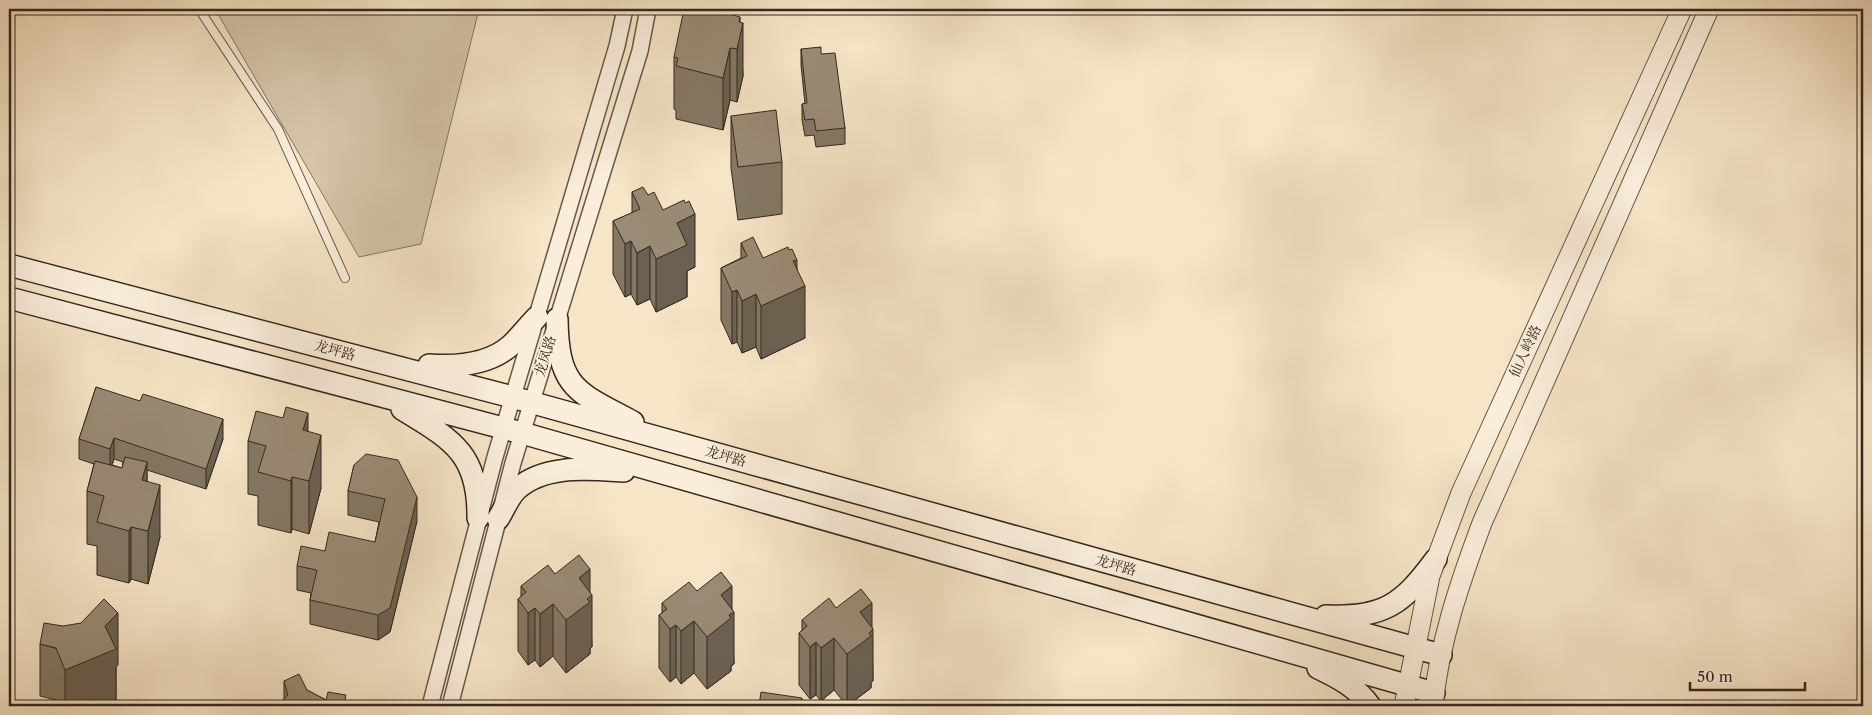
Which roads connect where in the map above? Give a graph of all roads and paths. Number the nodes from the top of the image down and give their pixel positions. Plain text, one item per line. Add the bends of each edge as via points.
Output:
1 (199, 9) edge
2 (625, 9) edge
3 (648, 9) edge
4 (1682, 9) edge
5 (1709, 9) edge
6 (9, 265) edge
7 (345, 278) dead end
8 (9, 298) edge
9 (547, 318) junction
10 (387, 363) junction
11 (382, 397) junction
12 (522, 400) junction
13 (512, 431) junction
14 (669, 440) junction
15 (662, 473) junction
16 (488, 518) junction
17 (1436, 559) junction
18 (1290, 613) junction
19 (1280, 648) junction
20 (1415, 648) junction
21 (1441, 655) junction
22 (1408, 685) junction
23 (1433, 700) edge
24 (430, 706) edge
25 (450, 706) edge
26 (1370, 706) edge
27 (1404, 706) edge

1 - 7 lane via 278,129
2 - 9 street, 龙凤路
3 - 9 street, 龙凤路 via 640,51
4 - 17 street, 仙人岭路 via 1461,493
5 - 21 street via 1482,523 1458,588
6 - 10 main road, 龙坪路
8 - 11 main road
9 - 10 main road via 510,347 488,359 457,367
9 - 12 street, 龙凤路
9 - 14 main road via 567,379 583,395
10 - 12 main road, 龙坪路
11 - 13 main road
11 - 16 main road via 447,436 464,457 474,477 478,501
12 - 13 street, 龙凤路
12 - 14 main road, 龙坪路
13 - 15 main road
13 - 16 street, 龙凤路
13 - 16 street, 龙凤路
14 - 18 main road, 龙坪路
15 - 16 main road via 568,470 541,475 516,490
15 - 19 main road
16 - 24 street, 龙凤路
16 - 25 street, 龙凤路
17 - 18 main road via 1416,586 1397,602 1377,612 1347,616
17 - 20 street, 仙人岭路
18 - 20 main road, 龙坪路
19 - 22 main road
19 - 26 main road via 1338,678 1365,698
20 - 21 main road, 龙坪路
20 - 22 street, 仙人岭路
21 - 23 street
22 - 23 main road
22 - 27 street, 仙人岭路

